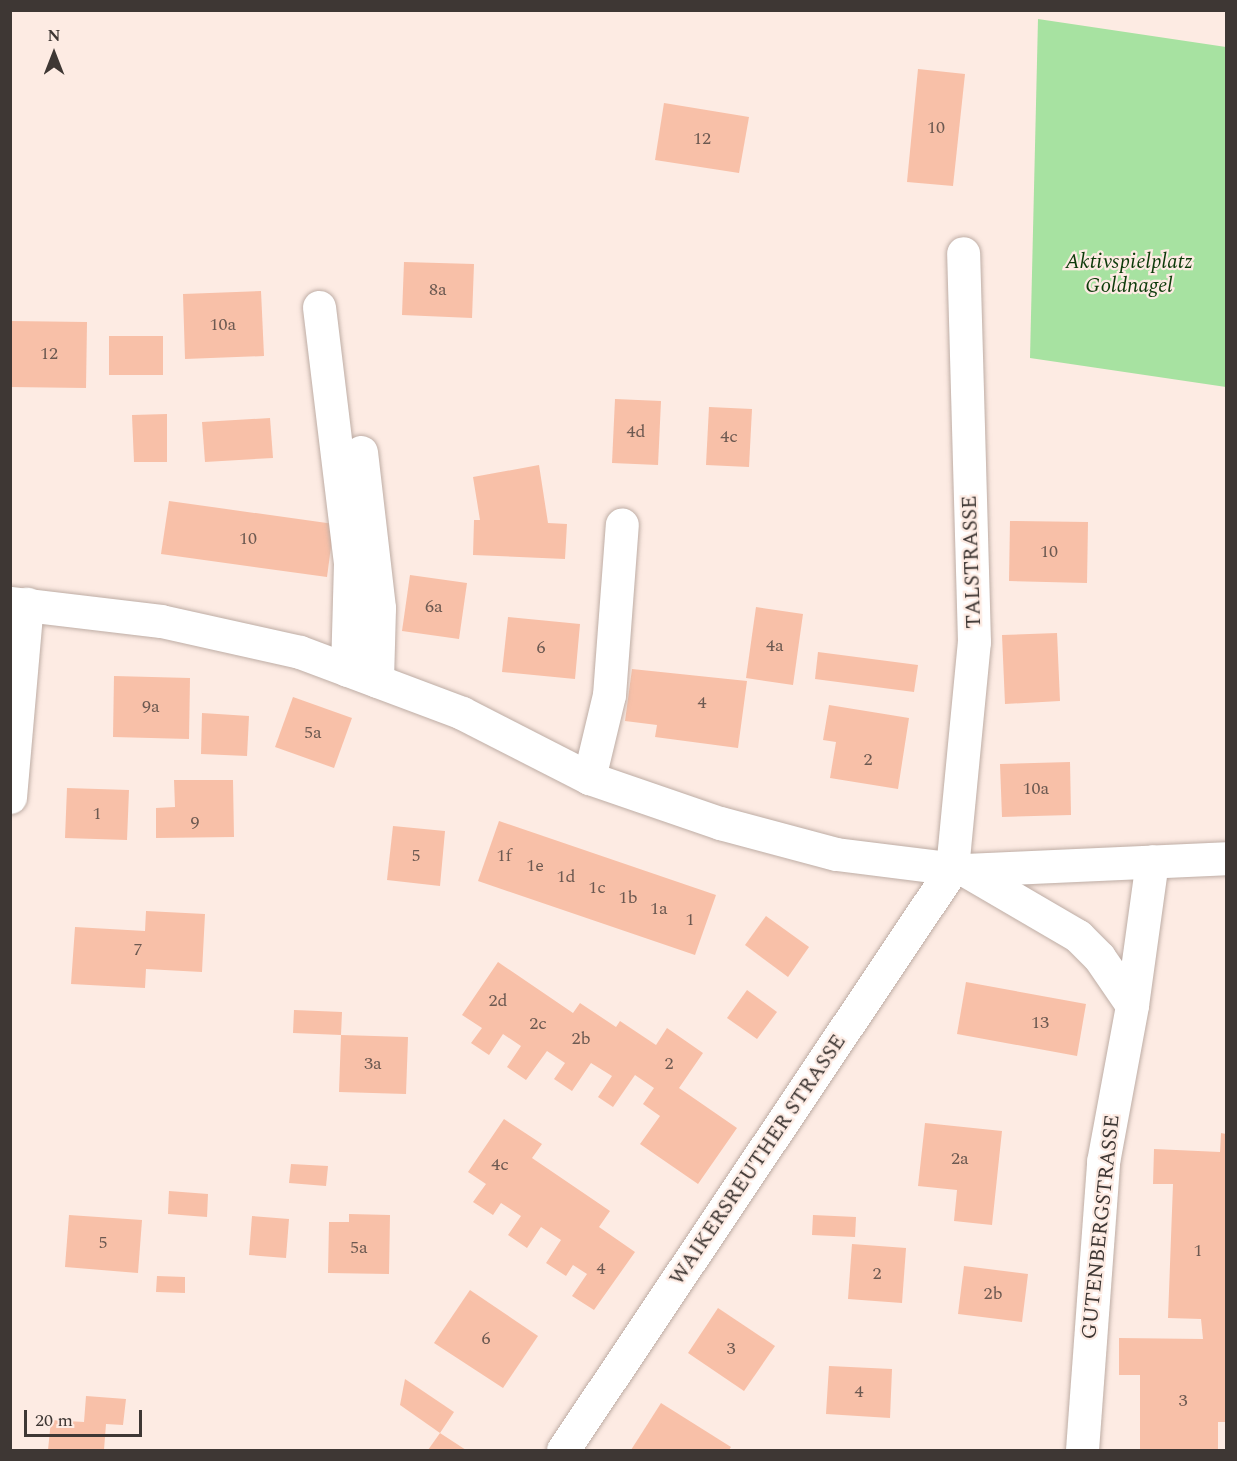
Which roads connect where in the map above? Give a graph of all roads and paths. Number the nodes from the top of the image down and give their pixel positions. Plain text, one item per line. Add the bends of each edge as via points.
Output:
1 (963, 253) dead end
2 (319, 308) dead end
3 (362, 452) dead end
4 (622, 524) dead end
5 (19, 604) edge
6 (362, 676) junction
7 (589, 778) junction
8 (10, 796) edge
9 (1227, 858) edge
10 (1152, 861) junction
11 (958, 870) junction
12 (1132, 1005) junction
13 (562, 1450) edge
14 (1082, 1450) edge

1 - 11 street, TALSTRASSE via 974,642
2 - 6 street
3 - 6 street via 379,608
4 - 7 street via 609,695
5 - 6 street via 161,621 300,652
5 - 8 street
6 - 7 street via 462,713
7 - 11 street via 720,823 836,854
9 - 10 street
10 - 11 street
10 - 12 street, GUTENBERGSTRASSE
11 - 12 street via 1078,936 1099,957
11 - 13 street, WAIKERSREUTHER STRASSE
12 - 14 street, GUTENBERGSTRASSE via 1103,1162

